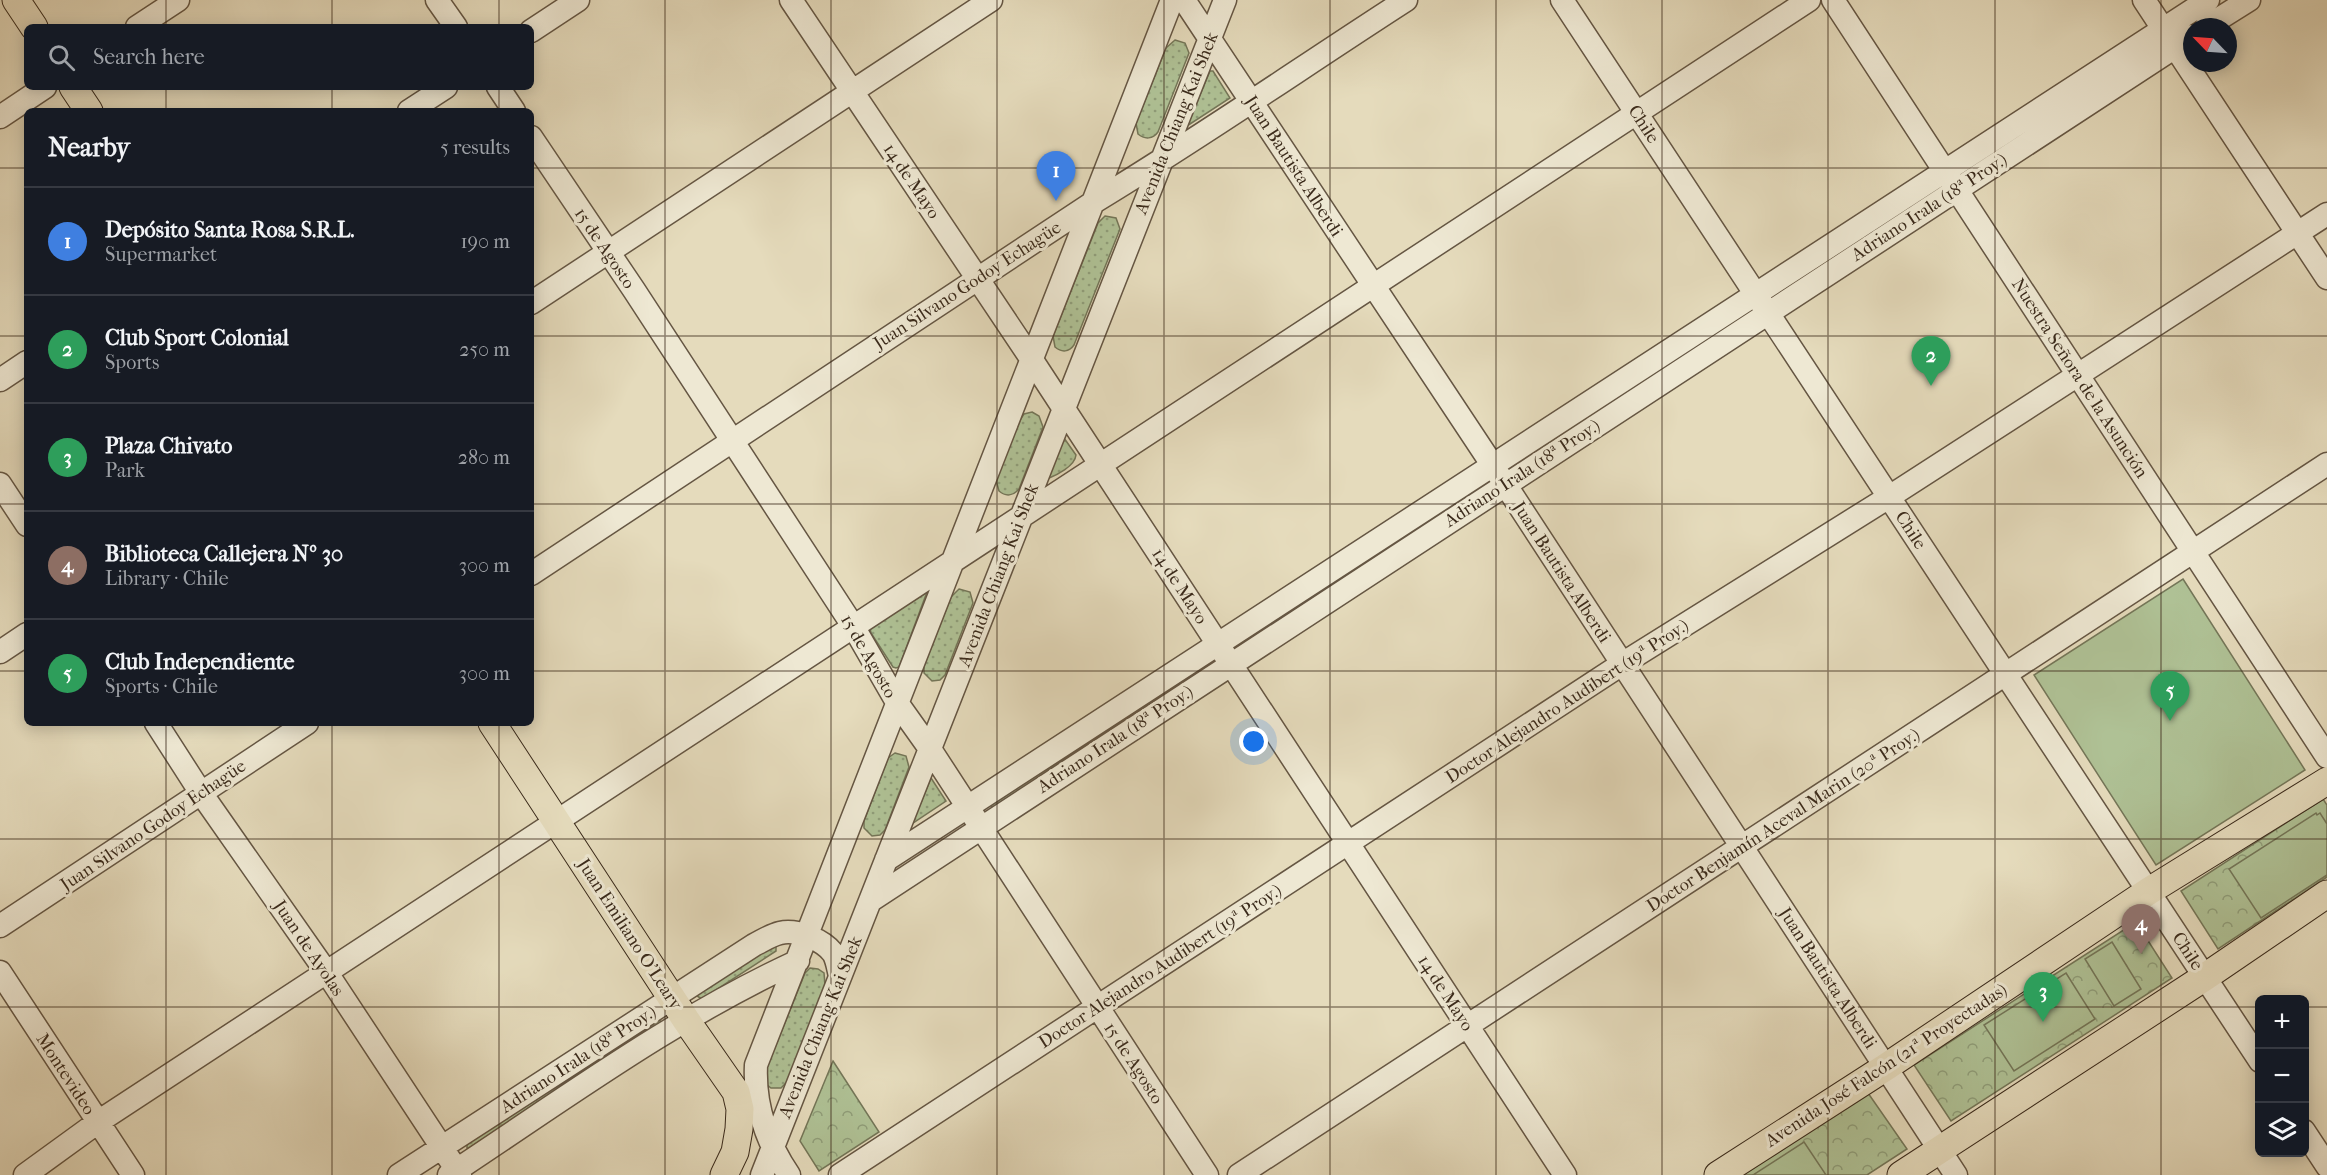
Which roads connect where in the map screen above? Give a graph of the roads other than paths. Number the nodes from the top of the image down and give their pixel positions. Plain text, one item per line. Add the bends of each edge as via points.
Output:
1 (16, 0) edge
2 (178, 0) edge
3 (437, 0) edge
4 (578, 0) edge
5 (791, 0) edge
6 (991, 0) edge
7 (1172, 0) edge
8 (1184, 0) edge
9 (1225, 0) edge
10 (1406, 0) edge
11 (1563, 0) edge
12 (1809, 0) edge
13 (1833, 0) edge
14 (2144, 0) edge
15 (2208, 0) edge
16 (2249, 0) edge
17 (2220, 18) edge
18 (32, 24) edge
19 (142, 24) edge
20 (454, 24) edge
21 (534, 29) edge
22 (2177, 37) edge
23 (1210, 38) junction
24 (40, 90) edge
25 (75, 90) edge
26 (441, 90) edge
27 (500, 90) edge
28 (853, 91) junction
29 (1251, 100) junction
30 (87, 108) edge
31 (414, 108) edge
32 (512, 108) edge
33 (1637, 113) junction
34 (0, 117) edge
35 (534, 141) edge
36 (1161, 161) junction
37 (1951, 180) junction
38 (1094, 202) junction
39 (2327, 214) edge
40 (2297, 233) junction
41 (608, 252) junction
42 (2327, 278) edge
43 (978, 279) junction
44 (1373, 286) junction
45 (534, 301) edge
46 (1762, 303) junction
47 (1032, 360) junction
48 (24, 364) edge
49 (2078, 375) junction
50 (0, 380) edge
51 (1063, 409) junction
52 (731, 441) junction
53 (2327, 464) edge
54 (1100, 465) junction
55 (1492, 465) junction
56 (0, 484) edge
57 (1505, 484) junction
58 (1889, 497) junction
59 (1020, 518) junction
60 (24, 520) edge
61 (2193, 552) junction
62 (953, 561) junction
63 (534, 572) edge
64 (853, 626) junction
65 (24, 636) edge
66 (1217, 644) junction
67 (0, 652) edge
68 (1231, 664) junction
69 (1622, 664) junction
70 (2006, 674) junction
71 (898, 704) junction
72 (158, 726) edge
73 (302, 726) edge
74 (494, 726) edge
75 (930, 749) junction
76 (2327, 757) edge
77 (2327, 781) edge
78 (201, 793) junction
79 (967, 807) junction
80 (556, 821) junction
81 (980, 827) junction
82 (1348, 843) junction
83 (1742, 847) junction
84 (886, 860) junction
85 (2149, 891) junction
86 (2327, 894) edge
87 (870, 900) junction
88 (0, 926) edge
89 (807, 937) junction
90 (798, 961) junction
91 (0, 972) edge
92 (327, 972) junction
93 (840, 976) junction
94 (2205, 977) junction
95 (1097, 1007) junction
96 (679, 1009) junction
97 (1467, 1026) junction
98 (2255, 1055) edge
99 (1886, 1067) junction
100 (98, 1122) junction
101 (2309, 1138) edge
102 (442, 1148) junction
103 (772, 1150) junction
104 (1940, 1150) junction
105 (729, 1163) edge
106 (2327, 1165) edge
107 (455, 1173) edge
108 (25, 1175) edge
109 (133, 1175) edge
110 (399, 1175) edge
111 (762, 1175) edge
112 (789, 1175) edge
113 (840, 1175) edge
114 (1207, 1175) edge
115 (1239, 1175) edge
116 (1565, 1175) edge
117 (1718, 1175) edge
118 (1901, 1175) edge
119 (1956, 1175) edge
120 (2312, 1175) edge

1 - 18 main road
2 - 19 street
3 - 20 street
4 - 21 street
5 - 28 street, 14 de Mayo
6 - 28 street
7 - 38 street, Avenida Chiang Kai Shek
8 - 23 street, Juan Bautista Alberdi
9 - 23 street, Avenida Chiang Kai Shek
10 - 29 street, Juan Silvano Godoy Echagüe
11 - 33 street, Chile
12 - 33 street
13 - 37 street, Nuestra Señora de la Asunción
14 - 22 street
15 - 22 street, Adriano Irala (18ª Proy.)
16 - 17 street
22 - 37 street, Adriano Irala (18ª Proy.)
22 - 40 street
23 - 29 street, Juan Bautista Alberdi
23 - 36 street, Avenida Chiang Kai Shek
24 - 34 street
25 - 30 main road
26 - 31 street
27 - 32 street
28 - 41 street
28 - 43 street, 14 de Mayo
29 - 36 street, Juan Silvano Godoy Echagüe
29 - 44 street, Juan Bautista Alberdi
33 - 44 street
33 - 46 street, Chile
35 - 41 street, 15 de Agosto
36 - 38 street, Juan Silvano Godoy Echagüe
36 - 51 street, Avenida Chiang Kai Shek
37 - 46 street, Adriano Irala (18ª Proy.)
37 - 49 street, Nuestra Señora de la Asunción
38 - 43 street, Juan Silvano Godoy Echagüe
38 - 47 street, Avenida Chiang Kai Shek
39 - 40 street, Doctor Alejandro Audibert (19ª Proy.)
40 - 42 street
40 - 49 street, Doctor Alejandro Audibert (19ª Proy.)
41 - 45 street
41 - 52 street, 15 de Agosto
43 - 47 street, 14 de Mayo
43 - 52 street, Juan Silvano Godoy Echagüe
44 - 54 street
44 - 55 street, Juan Bautista Alberdi
46 - 55 street, Adriano Irala (18ª Proy.)
46 - 57 street, Adriano Irala (18ª Proy.)
46 - 58 street, Chile
47 - 51 street, 14 de Mayo
47 - 62 street, Avenida Chiang Kai Shek
48 - 50 street
49 - 58 street, Doctor Alejandro Audibert (19ª Proy.)
49 - 61 street, Nuestra Señora de la Asunción
51 - 54 street, 14 de Mayo
51 - 59 street, Avenida Chiang Kai Shek
52 - 63 street, Juan Silvano Godoy Echagüe
52 - 64 street, 15 de Agosto
53 - 61 street, Doctor Benjamín Aceval Marin (20ª Proy.)
54 - 59 street
54 - 66 street, 14 de Mayo
55 - 57 street, Juan Bautista Alberdi
55 - 66 street, Adriano Irala (18ª Proy.)
56 - 60 street
57 - 68 street, Adriano Irala (18ª Proy.)
57 - 69 street, Juan Bautista Alberdi
58 - 69 street, Doctor Alejandro Audibert (19ª Proy.)
58 - 70 street, Chile
59 - 62 street
59 - 75 street, Avenida Chiang Kai Shek
61 - 70 street, Doctor Benjamín Aceval Marin (20ª Proy.)
61 - 76 street, Nuestra Señora de la Asunción
62 - 64 street
62 - 71 street, Avenida Chiang Kai Shek
64 - 71 street, 15 de Agosto
64 - 80 street
65 - 67 street
66 - 68 street, 14 de Mayo
66 - 79 street, Adriano Irala (18ª Proy.)
68 - 81 street, Adriano Irala (18ª Proy.)
68 - 82 street, 14 de Mayo
69 - 82 street, Doctor Alejandro Audibert (19ª Proy.)
69 - 83 street, Juan Bautista Alberdi
70 - 83 street, Doctor Benjamín Aceval Marin (20ª Proy.)
70 - 85 street, Chile
71 - 75 street, 15 de Agosto
71 - 89 street, Avenida Chiang Kai Shek
72 - 78 street, Juan de Ayolas
73 - 78 street, Juan Silvano Godoy Echagüe
74 - 80 main road, Juan Emiliano O'Leary
75 - 79 street, 15 de Agosto
75 - 84 street, Avenida Chiang Kai Shek
77 - 85 main road, Avenida José Falcón (21ª Proyectadas)
78 - 88 street, Juan Silvano Godoy Echagüe
78 - 92 street, Juan de Ayolas
79 - 81 street, 15 de Agosto
79 - 84 street, Adriano Irala (18ª Proy.)
80 - 92 street
80 - 96 main road, Juan Emiliano O'Leary
81 - 87 street, Adriano Irala (18ª Proy.)
81 - 95 street, 15 de Agosto
82 - 95 street, Doctor Alejandro Audibert (19ª Proy.)
82 - 97 street, 14 de Mayo
83 - 97 street, Doctor Benjamín Aceval Marin (20ª Proy.)
83 - 99 street, Juan Bautista Alberdi
84 - 87 street, Avenida Chiang Kai Shek
85 - 94 street, Chile
85 - 99 main road, Avenida José Falcón (21ª Proyectadas)
86 - 94 main road
87 - 93 street, Avenida Chiang Kai Shek
89 - 90 street, Avenida Chiang Kai Shek
89 - 93 street, Adriano Irala (18ª Proy.) via 819,941 835,955
89 - 96 street, Adriano Irala (18ª Proy.) via 782,932 754,945
90 - 96 street, Adriano Irala (18ª Proy.)
90 - 103 street, Avenida Chiang Kai Shek via 756,1065 758,1105
91 - 100 street, Montevideo
92 - 100 street
92 - 102 street, Juan de Ayolas
93 - 103 street, Avenida Chiang Kai Shek
94 - 98 street, Chile
94 - 104 main road
95 - 113 street, Doctor Alejandro Audibert (19ª Proy.)
95 - 114 street, 15 de Agosto
96 - 102 street, Adriano Irala (18ª Proy.)
96 - 105 main road, Juan Emiliano O'Leary via 736,1092 740,1119
96 - 107 street, Adriano Irala (18ª Proy.)
97 - 115 street, Doctor Benjamín Aceval Marin (20ª Proy.)
97 - 116 street, 14 de Mayo
99 - 104 street, Juan Bautista Alberdi
99 - 117 main road, Avenida José Falcón (21ª Proyectadas)
100 - 108 street
100 - 109 street, Montevideo
101 - 106 street
102 - 107 street, Juan de Ayolas
102 - 110 street, Adriano Irala (18ª Proy.)
103 - 111 street, Avenida Chiang Kai Shek
103 - 112 street
104 - 118 main road
104 - 119 street, Juan Bautista Alberdi
106 - 120 street

